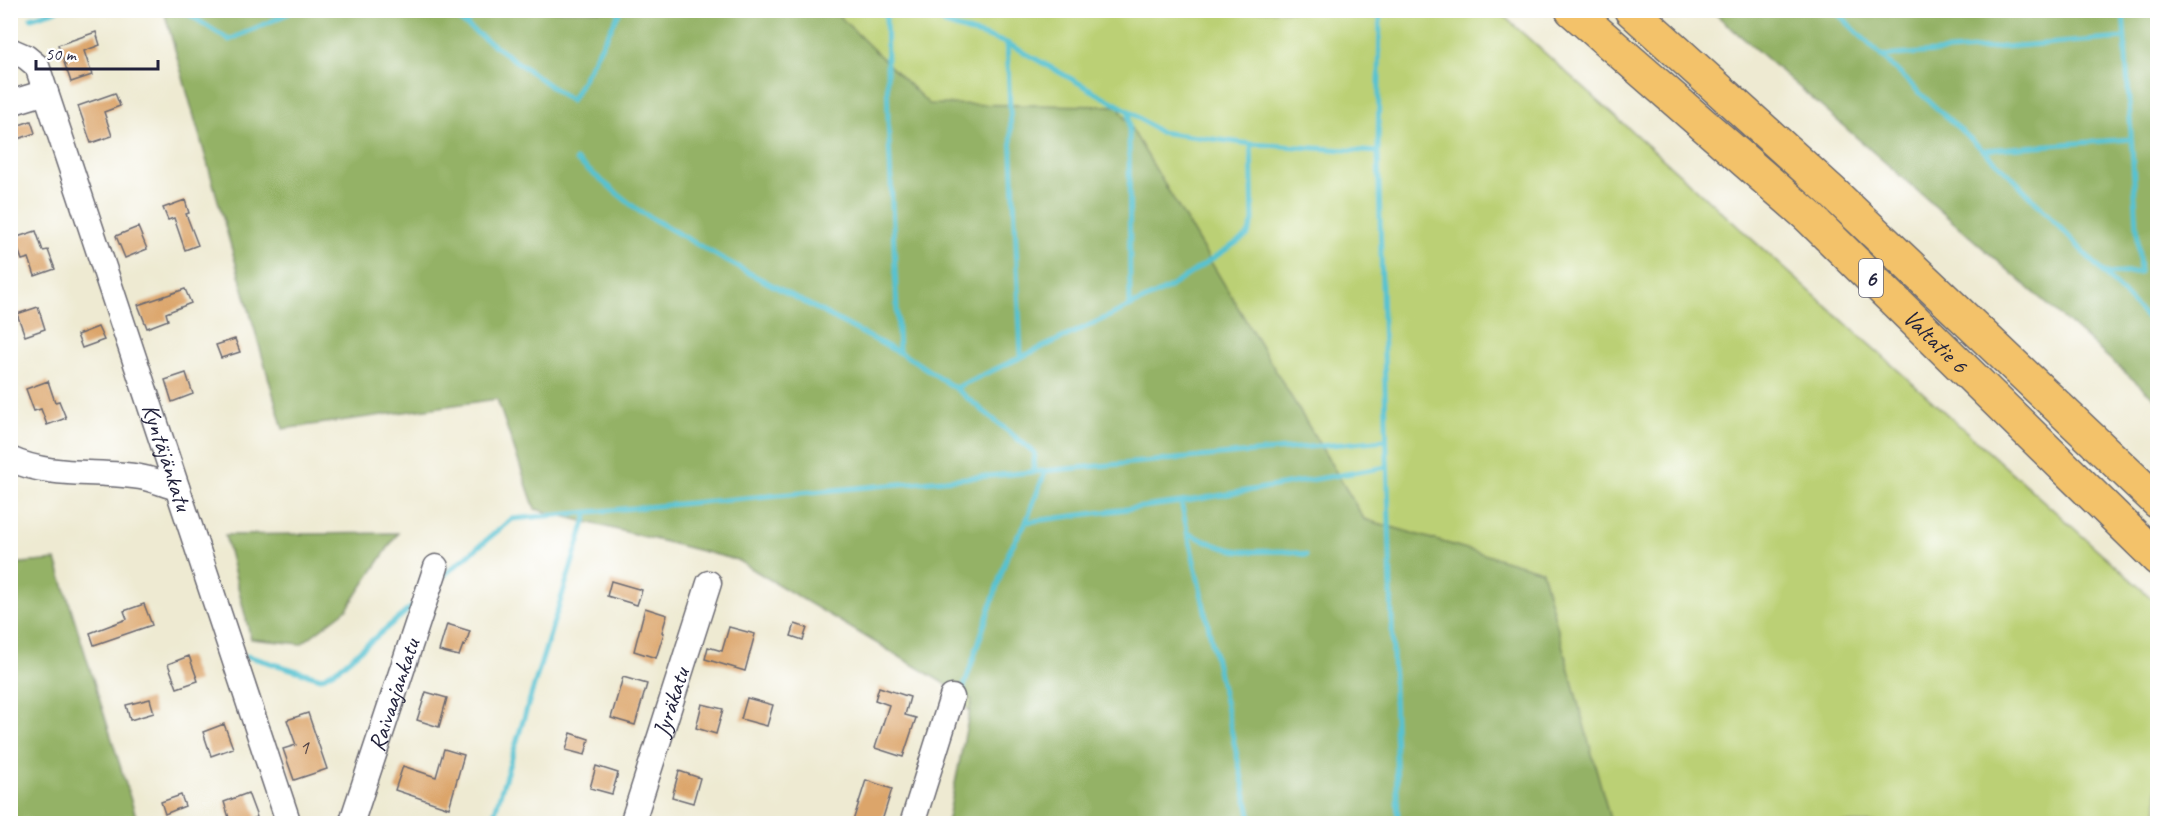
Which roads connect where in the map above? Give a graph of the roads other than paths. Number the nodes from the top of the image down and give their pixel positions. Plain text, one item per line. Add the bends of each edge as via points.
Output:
1 (1572, 10) edge
2 (1631, 10) edge
3 (10, 50) edge
4 (46, 92) junction
5 (10, 103) edge
6 (10, 459) edge
7 (177, 488) junction
8 (2157, 502) edge
9 (2157, 560) edge
10 (436, 567) dead end
11 (709, 583) dead end
12 (952, 697) dead end
13 (289, 824) edge
14 (351, 824) edge
15 (632, 824) edge
16 (912, 824) edge

1 - 9 highway, Valtatie 6 / 6 via 1808,216
2 - 8 highway, Valtatie 6 / 6 via 1831,191
3 - 4 street, Kyntäjänkatu via 37,66
4 - 5 street
4 - 7 street, Kyntäjänkatu
6 - 7 street via 43,469 141,477
7 - 13 street, Kyntäjänkatu
10 - 14 street, Raivaajankatu
11 - 15 street, Jyräkatu
12 - 16 street

